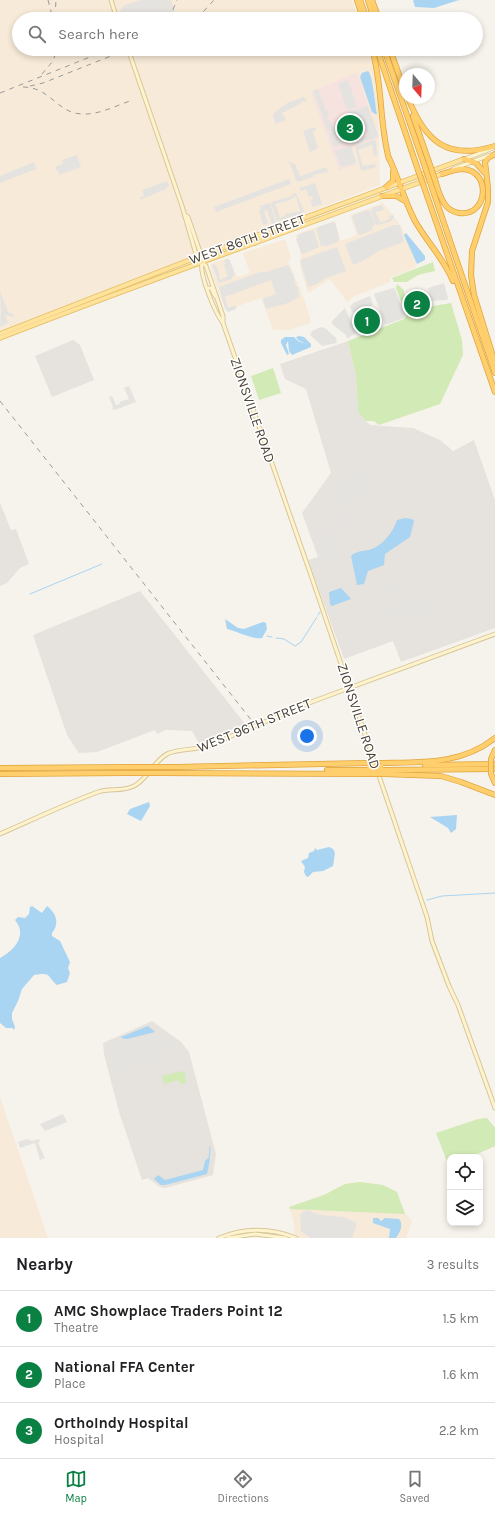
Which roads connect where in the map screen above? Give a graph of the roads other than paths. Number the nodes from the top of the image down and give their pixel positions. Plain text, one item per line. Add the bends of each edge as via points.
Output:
1 (111, 0) edge
2 (357, 0) edge
3 (360, 0) edge
4 (368, 0) edge
5 (372, 0) edge
6 (115, 12) edge
7 (361, 12) edge
8 (364, 12) edge
9 (372, 12) edge
10 (376, 12) edge
11 (131, 56) edge
12 (374, 56) edge
13 (379, 56) edge
14 (387, 56) edge
15 (393, 56) edge
16 (399, 74) edge
17 (409, 104) edge
18 (410, 104) edge
19 (495, 147) edge
20 (495, 154) edge
21 (389, 158) junction
22 (464, 159) junction
23 (474, 161) junction
24 (427, 166) junction
25 (442, 174) junction
26 (487, 179) junction
27 (399, 183) junction
28 (433, 184) junction
29 (386, 187) junction
30 (401, 189) junction
31 (382, 196) junction
32 (406, 203) junction
33 (278, 228) junction
34 (255, 243) junction
35 (199, 255) junction
36 (202, 262) junction
37 (208, 288) junction
38 (216, 297) junction
39 (223, 323) junction
40 (473, 332) junction
41 (0, 334) edge
42 (0, 338) edge
43 (495, 363) edge
44 (495, 373) edge
45 (495, 392) edge
46 (495, 634) edge
47 (349, 688) junction
48 (495, 738) edge
49 (495, 750) edge
50 (495, 764) edge
51 (0, 768) edge
52 (370, 768) junction
53 (382, 768) junction
54 (495, 769) edge
55 (0, 774) edge
56 (495, 783) edge
57 (495, 795) edge
58 (0, 834) edge
59 (495, 1108) edge
60 (219, 1238) edge
61 (228, 1238) edge
62 (286, 1238) edge
63 (296, 1238) edge

1 - 6 main road
2 - 7 highway
3 - 8 highway
4 - 9 highway
5 - 10 highway
11 - 35 main road, ZIONSVILLE ROAD via 185,215 194,234
12 - 21 highway via 380,80 384,134
13 - 40 highway, bridge
14 - 24 highway
15 - 16 highway
17 - 24 highway
18 - 19 highway via 420,125 429,136 442,144 468,151
19 - 22 main road, WEST 86TH STREET
20 - 23 main road, WEST 86TH STREET
20 - 26 highway via 484,162
21 - 27 highway
21 - 29 highway via 394,176
22 - 23 highway
22 - 27 main road, WEST 86TH STREET
23 - 25 main road, WEST 86TH STREET
23 - 26 highway via 482,168
24 - 28 highway, bridge
25 - 28 highway via 460,169 473,172 483,185 484,194 481,202 468,212 453,211 444,204
25 - 30 main road, WEST 86TH STREET
26 - 43 highway via 487,205 472,251 471,275 474,295
27 - 29 main road, WEST 86TH STREET
27 - 30 highway
28 - 44 highway
29 - 33 main road, WEST 86TH STREET
30 - 31 main road, WEST 86TH STREET
30 - 32 highway
31 - 32 highway via 399,197
31 - 34 main road, WEST 86TH STREET
32 - 40 highway via 449,272
33 - 34 main road via 256,239
33 - 35 main road, WEST 86TH STREET
34 - 36 main road, WEST 86TH STREET
35 - 36 main road, ZIONSVILLE ROAD
35 - 41 main road, WEST 86TH STREET
36 - 37 main road, ZIONSVILLE ROAD via 200,268
36 - 38 main road, ZIONSVILLE ROAD via 206,266
36 - 42 main road, WEST 86TH STREET
37 - 38 main road via 211,288
37 - 39 main road, ZIONSVILLE ROAD via 218,317
38 - 39 main road, ZIONSVILLE ROAD
39 - 47 main road, ZIONSVILLE ROAD
40 - 45 highway
46 - 47 main road, WEST 96TH STREET
47 - 58 main road, WEST 96TH STREET via 203,748 168,753 134,786 100,792
47 - 59 main road, ZIONSVILLE ROAD via 432,940
48 - 53 highway via 475,751 451,759
49 - 56 highway, bridge via 491,759 491,774
50 - 53 highway
51 - 52 highway, bridge via 309,765
52 - 53 highway, bridge
52 - 55 highway, bridge via 300,772
53 - 54 highway
53 - 57 highway via 441,776
60 - 63 main road via 258,1231
61 - 62 main road via 255,1234

